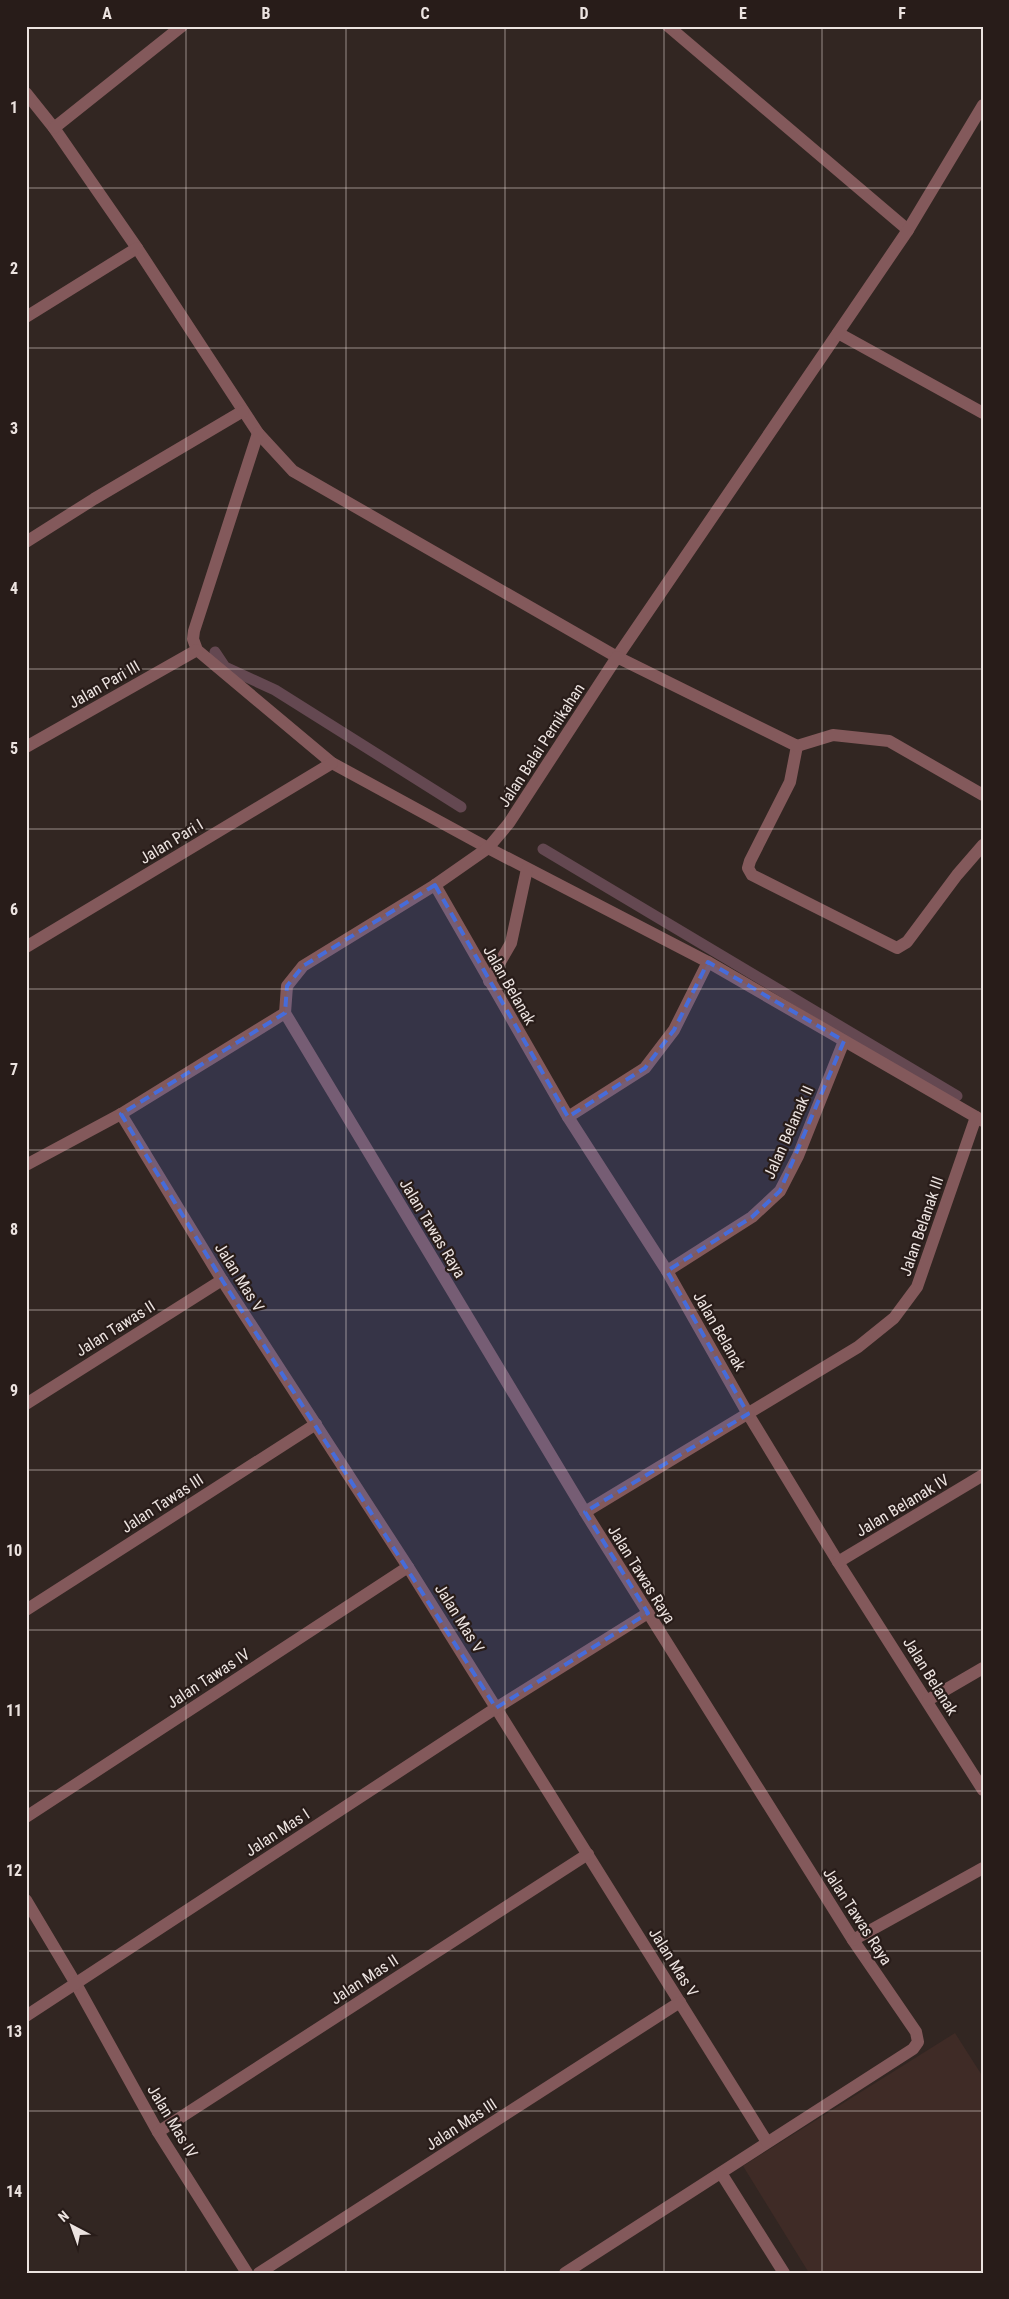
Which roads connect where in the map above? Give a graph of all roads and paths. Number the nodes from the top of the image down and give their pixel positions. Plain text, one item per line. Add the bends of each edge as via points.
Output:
1 (182, 26) edge
2 (668, 26) edge
3 (26, 93) edge
4 (983, 104) edge
5 (54, 128) junction
6 (908, 230) junction
7 (137, 248) junction
8 (26, 317) edge
9 (838, 333) junction
10 (244, 411) junction
11 (983, 413) edge
12 (258, 433) junction
13 (26, 542) edge
14 (197, 650) junction
15 (617, 657) junction
16 (797, 746) junction
17 (26, 747) edge
18 (332, 763) junction
19 (983, 795) edge
20 (983, 845) edge
21 (488, 848) junction
22 (527, 868) junction
23 (435, 885) junction
24 (26, 947) edge
25 (708, 962) junction
26 (489, 981) junction
27 (285, 1012) junction
28 (844, 1041) junction
29 (120, 1114) junction
30 (568, 1116) junction
31 (979, 1119) edge
32 (26, 1165) edge
33 (667, 1271) junction
34 (222, 1280) junction
35 (26, 1404) edge
36 (748, 1414) junction
37 (316, 1424) junction
38 (983, 1475) edge
39 (584, 1512) junction
40 (838, 1562) junction
41 (408, 1566) junction
42 (26, 1610) edge
43 (648, 1613) junction
44 (983, 1668) edge
45 (928, 1700) junction
46 (496, 1708) junction
47 (983, 1790) edge
48 (26, 1817) edge
49 (588, 1854) junction
50 (983, 1868) edge
51 (26, 1900) edge
52 (853, 1940) junction
53 (76, 1984) junction
54 (680, 2002) junction
55 (26, 2016) edge
56 (158, 2132) junction
57 (767, 2142) junction
58 (721, 2173) junction
59 (247, 2273) edge
60 (259, 2273) edge
61 (565, 2273) edge
62 (784, 2273) edge

1 - 5 street
2 - 6 street
3 - 5 street
4 - 6 street, Jalan Balai Pernikahan
5 - 7 street
6 - 9 street, Jalan Balai Pernikahan
7 - 8 street
7 - 10 street
9 - 11 street
9 - 15 street, Jalan Balai Pernikahan
10 - 12 street
10 - 13 street
12 - 14 street via 194,631
12 - 15 street via 293,472
14 - 17 street, Jalan Pari III
14 - 18 street
15 - 16 street
15 - 21 street, Jalan Balai Pernikahan via 509,823
16 - 19 street via 833,734 889,741
16 - 20 street via 790,782 750,861 748,868 752,875 897,948 907,942
18 - 21 street
18 - 24 street, Jalan Pari I
21 - 22 street
21 - 23 street, Jalan Balai Pernikahan
22 - 25 street
22 - 26 street via 511,943
23 - 26 street, Jalan Belanak
23 - 27 street, Jalan Balai Pernikahan via 303,966 286,986
25 - 28 street
25 - 30 street via 674,1030 645,1068
26 - 30 street, Jalan Belanak
27 - 29 street
27 - 39 street, Jalan Tawas Raya
28 - 31 street
28 - 33 street, Jalan Belanak II via 798,1156 780,1191 752,1217
29 - 32 street
29 - 34 street, Jalan Mas V
30 - 33 street, Jalan Belanak
31 - 36 street, Jalan Belanak III via 917,1287 894,1318 858,1347
33 - 36 street, Jalan Belanak
34 - 35 street, Jalan Tawas II
34 - 37 street, Jalan Mas V
36 - 39 street, Jalan Belanak III
36 - 40 street, Jalan Belanak
37 - 41 street, Jalan Mas V
37 - 42 street, Jalan Tawas III
38 - 40 street, Jalan Belanak IV
39 - 43 street, Jalan Tawas Raya
40 - 45 street, Jalan Belanak
41 - 46 street, Jalan Mas V
41 - 48 street, Jalan Tawas IV
43 - 46 street, Jalan Mas I
43 - 52 street, Jalan Tawas Raya
44 - 45 street
45 - 47 street, Jalan Belanak
46 - 49 street, Jalan Mas V
46 - 53 street, Jalan Mas I
49 - 54 street, Jalan Mas V
49 - 56 street, Jalan Mas II
50 - 52 street
51 - 53 street, Jalan Mas IV
52 - 57 street, Jalan Tawas Raya via 916,2032 918,2042 913,2049
53 - 55 street, Jalan Mas I
53 - 56 street, Jalan Mas IV
54 - 57 street, Jalan Mas V
54 - 60 street, Jalan Mas III
56 - 59 street, Jalan Mas IV
57 - 58 street, Jalan Tawas Raya
58 - 61 street, Jalan Tawas Raya
58 - 62 street

